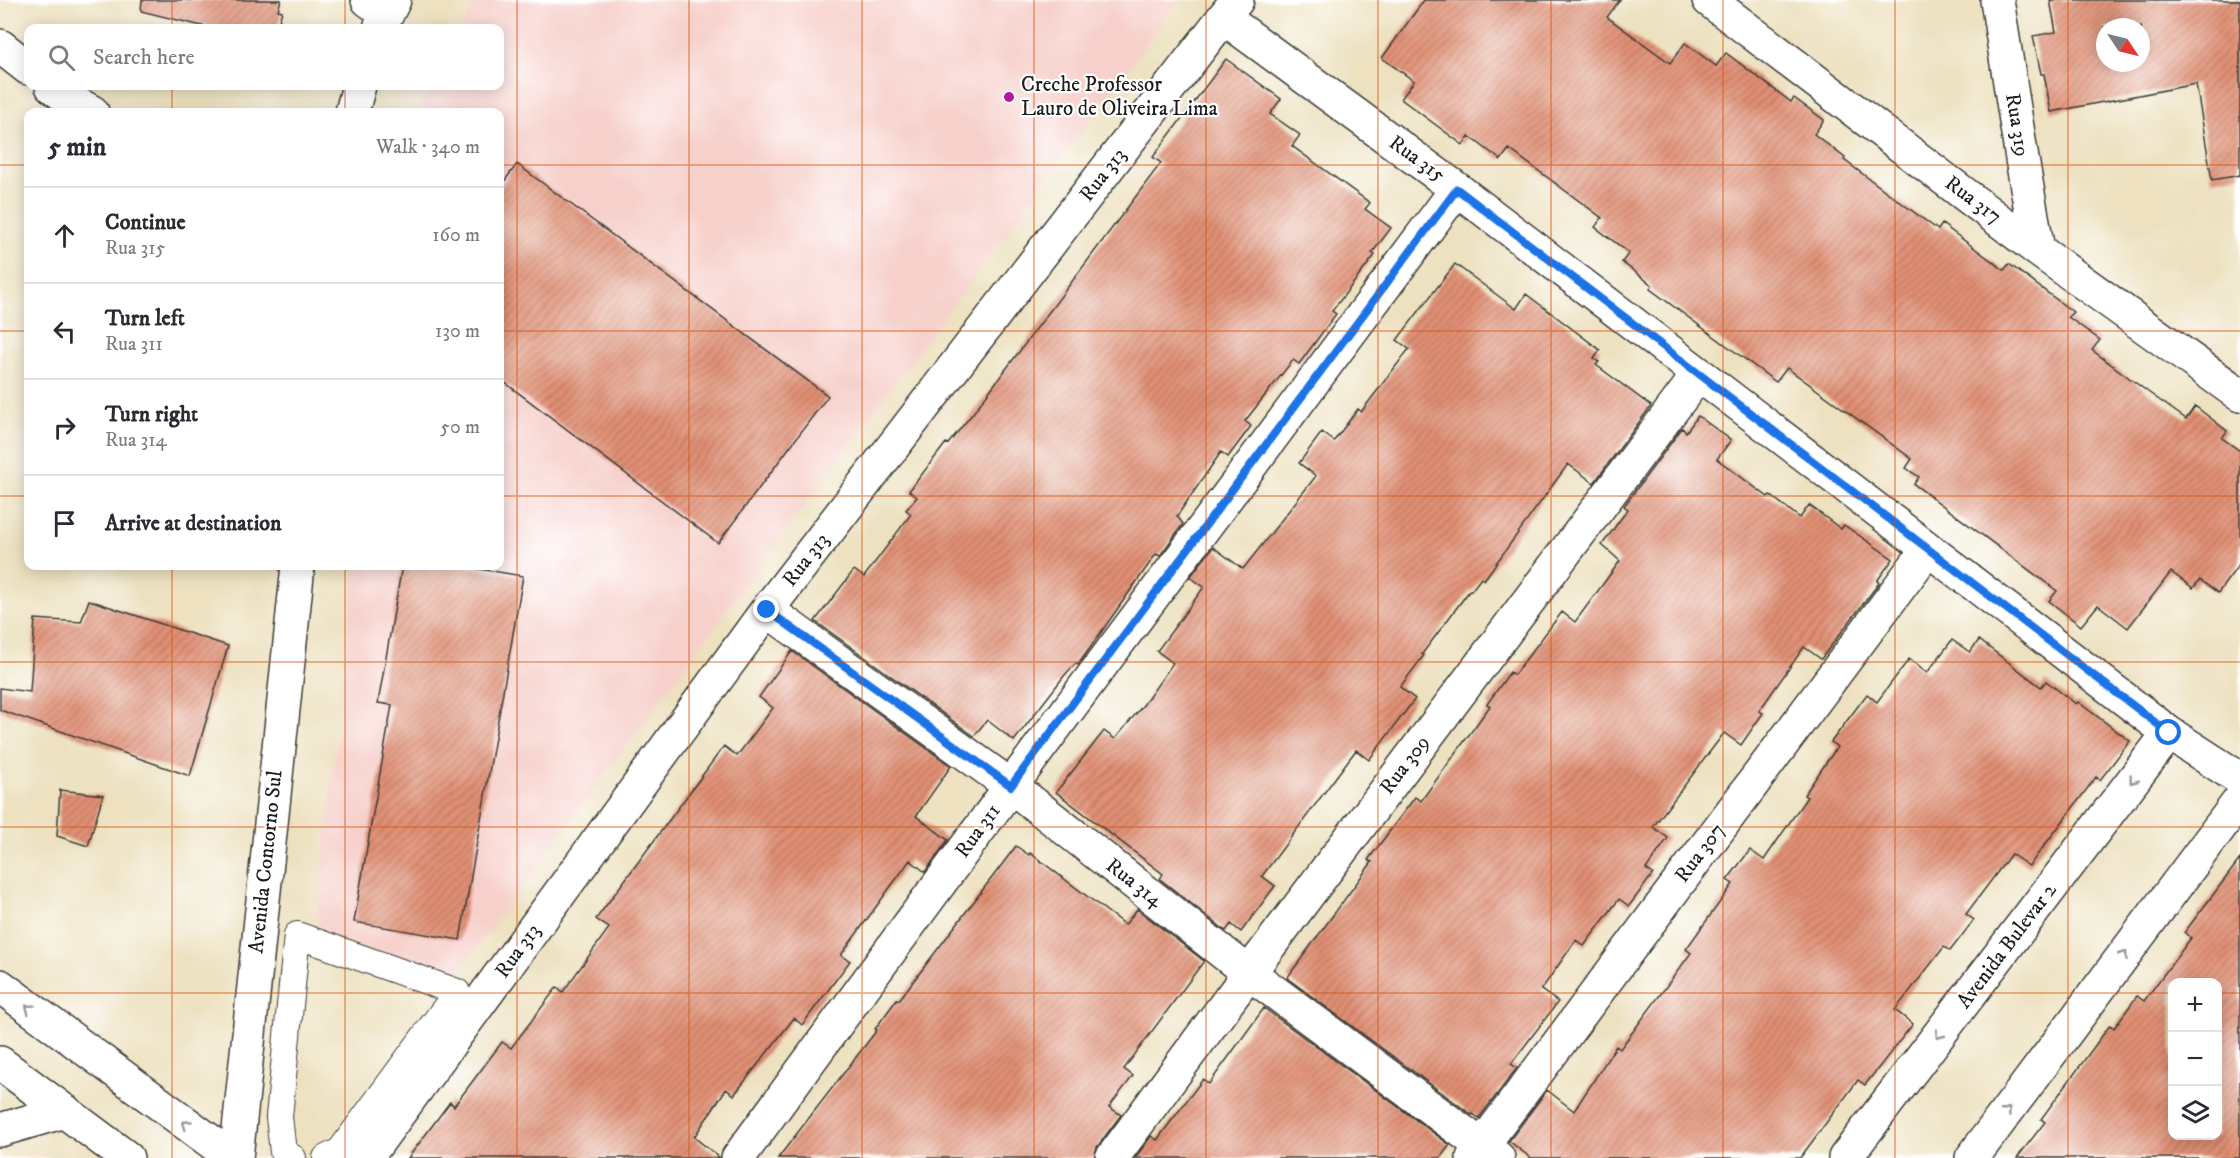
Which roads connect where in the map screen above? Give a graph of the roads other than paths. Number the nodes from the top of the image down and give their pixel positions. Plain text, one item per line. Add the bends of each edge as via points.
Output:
1 (1709, 0) edge
2 (1997, 0) edge
3 (1230, 9) edge
4 (0, 46) edge
5 (24, 65) edge
6 (57, 90) edge
7 (359, 90) edge
8 (85, 108) edge
9 (353, 108) edge
10 (1457, 189) junction
11 (2038, 250) junction
12 (1699, 374) junction
13 (2240, 395) edge
14 (1928, 549) junction
15 (298, 570) edge
16 (767, 610) junction
17 (2169, 733) junction
18 (2240, 779) edge
19 (1011, 786) junction
20 (2240, 800) edge
21 (1249, 973) junction
22 (0, 986) edge
23 (0, 1063) edge
24 (65, 1112) junction
25 (0, 1130) edge
26 (1484, 1154) edge
27 (128, 1158) edge
28 (235, 1158) edge
29 (293, 1158) edge
30 (326, 1158) edge
31 (366, 1158) edge
32 (738, 1158) edge
33 (1112, 1158) edge
34 (1845, 1158) edge
35 (1972, 1158) edge

1 - 11 street, Rua 317
2 - 11 street, Rua 319
3 - 10 street, Rua 315
3 - 16 street, Rua 313
4 - 5 street
6 - 8 street
7 - 9 street
10 - 12 street, Rua 315
10 - 19 street, Rua 311
11 - 13 street, Rua 317
12 - 14 street, Rua 315
12 - 21 street, Rua 309
14 - 17 street, Rua 315
14 - 26 street, Rua 307
15 - 28 street, Avenida Contorno Sul
16 - 19 street, Rua 314
16 - 31 street, Rua 313
17 - 18 street, Rua 315
17 -> 34 street, Avenida Bulevar 2
19 - 21 street, Rua 314
19 - 32 street, Rua 311
35 -> 20 street
21 - 26 street, Rua 314
21 - 33 street, Rua 309
28 -> 22 street
23 - 24 street
24 - 25 street
24 - 27 street
29 - 30 street via 283,1152 279,1117 297,935 457,992 340,1150

